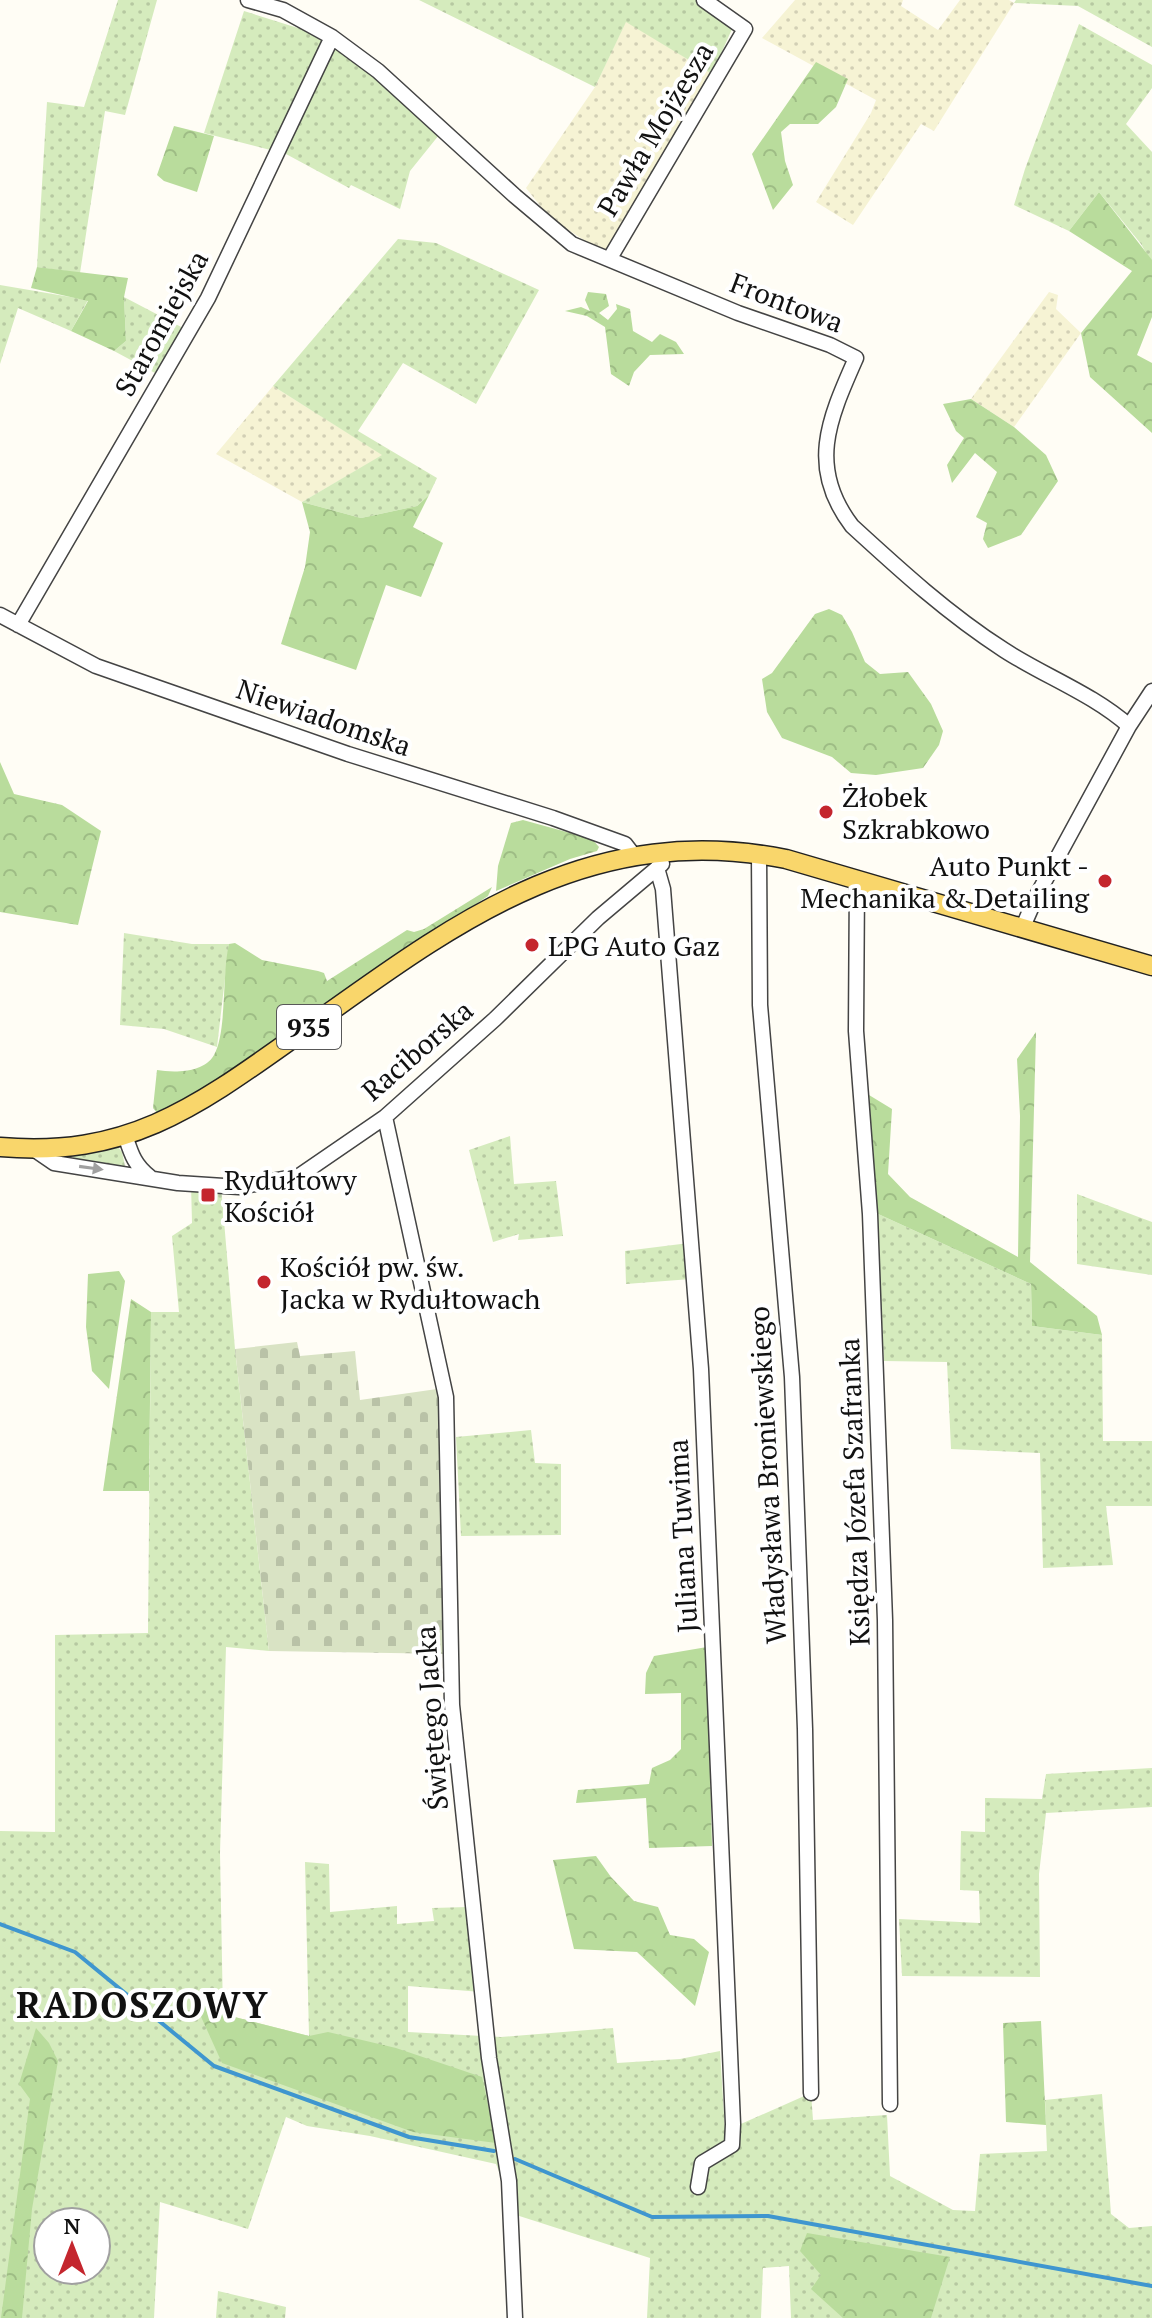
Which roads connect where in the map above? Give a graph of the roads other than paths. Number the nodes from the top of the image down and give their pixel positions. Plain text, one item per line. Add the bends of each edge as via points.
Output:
1 (248, 0) edge
2 (704, 0) edge
3 (332, 37) junction
4 (610, 258) junction
5 (0, 615) edge
6 (18, 625) junction
7 (1152, 691) edge
8 (1129, 726) junction
9 (672, 852) junction
10 (759, 854) junction
11 (635, 857) junction
12 (657, 868) junction
13 (857, 879) junction
14 (1024, 921) junction
15 (1152, 966) edge
16 (385, 1117) junction
17 (125, 1135) junction
18 (0, 1147) edge
19 (35, 1150) junction
20 (150, 1177) junction
21 (811, 2093) dead end
22 (890, 2104) dead end
23 (698, 2187) dead end
24 (515, 2318) edge

1 - 3 street, Frontowa via 283,10
2 - 4 street, Pawła Mojżesza via 745,29
3 - 4 street, Frontowa via 378,71 572,244
3 - 6 street, Staromiejska via 208,298
4 - 8 street, Frontowa via 856,358 827,434 827,476 846,518 957,618
5 - 6 street, Niewiadomska
6 - 11 street, Niewiadomska via 96,666 565,822 625,844
7 - 8 street
8 - 14 street
9 - 10 main road, Raciborska / 935
9 - 11 main road, Raciborska / 935
9 - 12 street, Raciborska
10 - 13 main road, Raciborska / 935
10 - 21 street, Władysława Broniewskiego via 760,1005 792,1377
11 - 17 main road, Raciborska / 935 via 575,870 514,894 431,941 211,1096
12 - 16 street, Raciborska
12 - 23 street, Juliana Tuwima via 663,889 701,1369 733,2124 732,2145 702,2163
13 - 14 main road, Raciborska / 935
13 - 22 street, Księdza Józefa Szafranka via 856,1031 871,1230 885,1605
14 - 15 main road, Raciborska / 935
16 - 20 street, Raciborska via 299,1176 239,1187
16 - 24 street, Świętego Jacka via 446,1397 452,1705 489,2058 509,2181
17 - 19 main road, Raciborska / 935
17 - 20 street via 137,1167
18 - 19 main road, Raciborska / 935
19 -> 20 street, Raciborska via 54,1163

